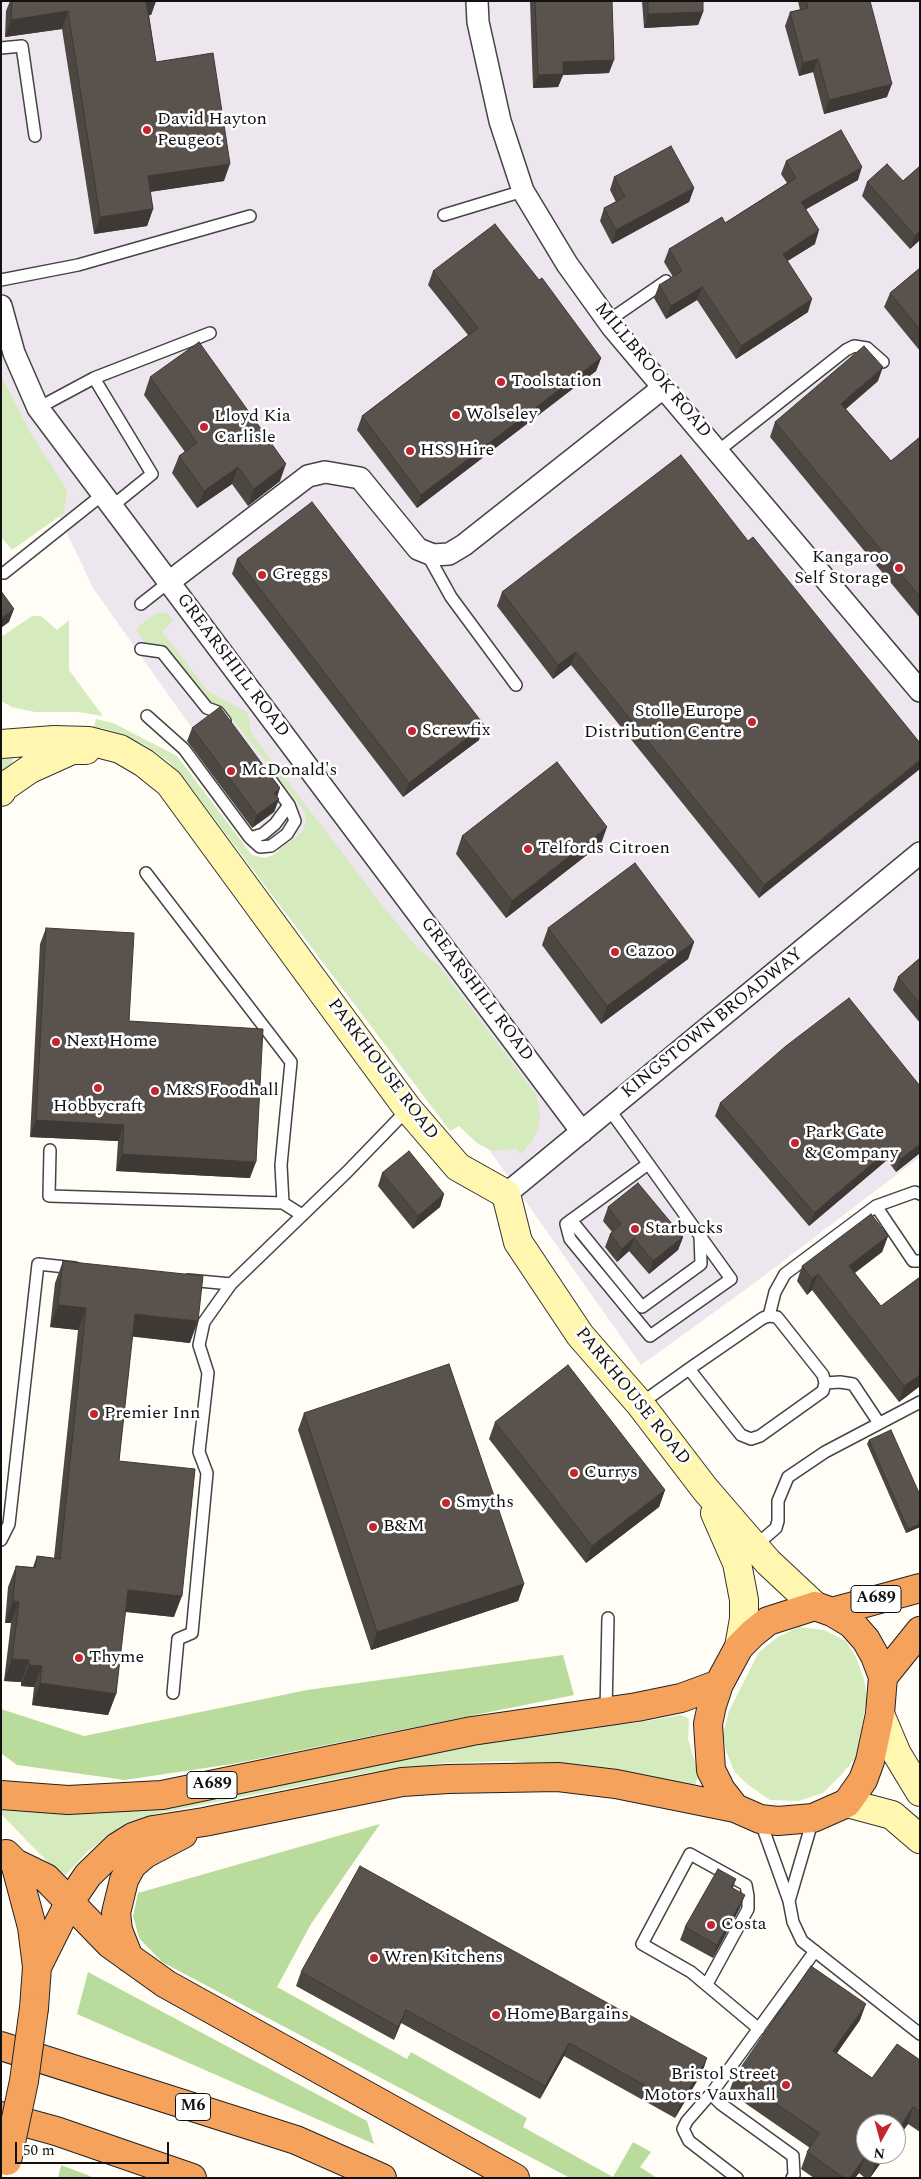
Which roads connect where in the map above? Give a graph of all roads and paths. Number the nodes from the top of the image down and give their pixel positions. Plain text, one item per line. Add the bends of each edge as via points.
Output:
1 (477, 1) edge
2 (1, 48) edge
3 (35, 136) dead end
4 (523, 191) junction
5 (444, 215) dead end
6 (250, 216) dead end
7 (1, 280) edge
8 (666, 281) edge
9 (1, 306) edge
10 (608, 321) junction
11 (210, 333) dead end
12 (882, 362) dead end
13 (94, 378) junction
14 (664, 387) junction
15 (38, 408) junction
16 (718, 451) junction
17 (107, 501) junction
18 (426, 552) junction
19 (4, 573) dead end
20 (169, 582) junction
21 (141, 604) dead end
22 (141, 649) dead end
23 (516, 685) dead end
24 (920, 692) edge
25 (147, 716) dead end
26 (1, 729) edge
27 (234, 731) edge
28 (54, 740) junction
29 (1, 744) edge
30 (120, 749) junction
31 (262, 766) edge
32 (1, 792) edge
33 (920, 853) edge
34 (146, 872) dead end
35 (408, 1109) junction
36 (608, 1109) junction
37 (582, 1132) junction
38 (50, 1150) dead end
39 (648, 1164) junction
40 (506, 1194) junction
41 (920, 1194) edge
42 (283, 1203) junction
43 (876, 1206) junction
44 (302, 1216) junction
45 (571, 1220) junction
46 (700, 1234) junction
47 (920, 1261) edge
48 (86, 1269) edge
49 (172, 1278) edge
50 (231, 1284) junction
51 (769, 1316) junction
52 (689, 1369) junction
53 (825, 1383) junction
54 (920, 1402) edge
55 (640, 1404) junction
56 (878, 1423) junction
57 (705, 1489) junction
58 (1, 1540) edge
59 (755, 1546) junction
60 (920, 1588) edge
61 (824, 1609) junction
62 (608, 1618) dead end
63 (920, 1631) edge
64 (739, 1648) junction
65 (883, 1677) junction
66 (719, 1684) junction
67 (173, 1693) dead end
68 (606, 1711) junction
69 (880, 1714) junction
70 (920, 1792) edge
71 (1, 1795) edge
72 (846, 1803) junction
73 (735, 1808) junction
74 (813, 1818) junction
75 (760, 1819) junction
76 (204, 1822) junction
77 (920, 1839) edge
78 (8, 1856) edge
79 (789, 1902) junction
80 (69, 1903) junction
81 (815, 1951) junction
82 (130, 1959) junction
83 (37, 1967) junction
84 (708, 1984) junction
85 (759, 2029) junction
86 (920, 2034) edge
87 (1, 2046) edge
88 (714, 2090) junction
89 (1, 2116) edge
90 (5, 2170) edge
91 (192, 2178) edge
92 (382, 2178) edge
93 (515, 2178) edge
94 (737, 2178) edge
95 (792, 2178) edge

1 - 4 street, MILLBROOK ROAD via 478,22 500,121
2 - 3 lane via 22,46
4 - 5 lane
4 - 10 street, MILLBROOK ROAD via 567,264
6 - 7 lane via 78,265
8 - 10 lane
9 - 15 street, GREARSHILL ROAD via 14,353
10 - 14 street, MILLBROOK ROAD
11 - 13 lane
12 - 16 lane via 867,348 854,346 846,350
13 - 15 lane
13 - 17 lane via 152,474
14 - 16 street, MILLBROOK ROAD
14 - 18 street via 464,545 449,554
15 - 17 street, GREARSHILL ROAD
16 - 24 street, MILLBROOK ROAD
17 - 19 lane
17 - 20 street, GREARSHILL ROAD
18 - 20 street via 418,549 360,478 325,472 308,476
18 - 23 lane via 451,596
20 - 21 lane
20 - 37 street, GREARSHILL ROAD
22 - 27 lane via 162,652 207,708 218,712
25 - 31 lane via 184,749 250,838 263,834 290,805
26 - 28 street
28 - 29 street, PARKHOUSE ROAD
28 - 30 street, PARKHOUSE ROAD via 89,741
30 - 32 street via 72,750 30,768
30 - 35 street, PARKHOUSE ROAD via 144,762 169,783
33 - 36 street, KINGSTOWN BROADWAY
34 - 42 lane via 290,1062 281,1165
35 - 40 street, PARKHOUSE ROAD via 458,1167
35 - 44 lane
36 - 37 street, KINGSTOWN BROADWAY
36 - 39 lane
37 - 40 street, KINGSTOWN BROADWAY
38 - 42 lane via 49,1196
39 - 45 lane
39 - 46 lane
40 - 55 street, PARKHOUSE ROAD via 518,1242 580,1335
41 - 43 lane via 915,1192
42 - 44 lane
43 - 47 lane via 913,1261
43 - 51 lane via 785,1274 775,1292
44 - 50 lane
45 - 46 lane via 642,1307 701,1264
45 - 46 lane via 566,1224 570,1239 650,1336 731,1279
48 - 58 lane via 38,1264 8,1524
49 - 50 lane
50 - 67 lane via 204,1322 199,1345 208,1373 199,1452 208,1473 202,1481 192,1632 178,1639
51 - 52 lane
51 - 53 lane via 777,1317 823,1375
52 - 53 lane via 741,1435 752,1439 823,1391
52 - 55 lane
53 - 56 lane via 853,1384
54 - 56 lane
55 - 57 street, PARKHOUSE ROAD
56 - 59 lane via 788,1477 778,1501 776,1528
57 - 59 street, PARKHOUSE ROAD
57 - 64 street, PARKHOUSE ROAD via 737,1563 744,1600
59 - 61 street, PARKHOUSE ROAD via 768,1562
60 - 61 highway, A689
61 - 64 highway via 768,1621
61 - 65 highway via 852,1624 866,1640
62 - 68 lane
63 - 65 highway, A689
64 - 66 highway
65 - 69 highway
66 - 68 highway, A689 via 680,1698
66 - 73 highway via 708,1724 708,1749 711,1770
68 - 71 highway, A689 via 472,1731 162,1795 68,1800
69 - 70 street via 897,1754
69 - 72 highway via 863,1780
72 - 74 highway
72 - 77 street via 892,1815
73 - 75 highway
73 - 76 highway, A689 via 616,1784 558,1777 476,1778 402,1782
74 - 75 highway
74 - 79 lane
75 - 79 lane
76 - 80 highway, A689 via 153,1830 133,1837 100,1862
76 - 82 highway via 145,1854 132,1865 124,1880 116,1914 118,1930
78 - 80 highway via 46,1878
78 - 83 highway via 32,1927
79 - 81 lane via 793,1922 802,1941
80 - 82 highway
80 - 83 highway, A689
81 - 85 lane
81 - 86 lane
82 - 93 highway via 166,1984
83 - 90 highway, bridge via 24,2081
84 - 84 lane via 642,1944 690,1854 746,1885 748,1896 748,1909
84 - 85 lane
85 - 88 lane
87 - 92 highway, M6 via 296,2140
88 - 94 lane via 683,2129 689,2141
88 - 95 lane via 714,2097 722,2104 793,2156
89 - 91 highway via 56,2131

